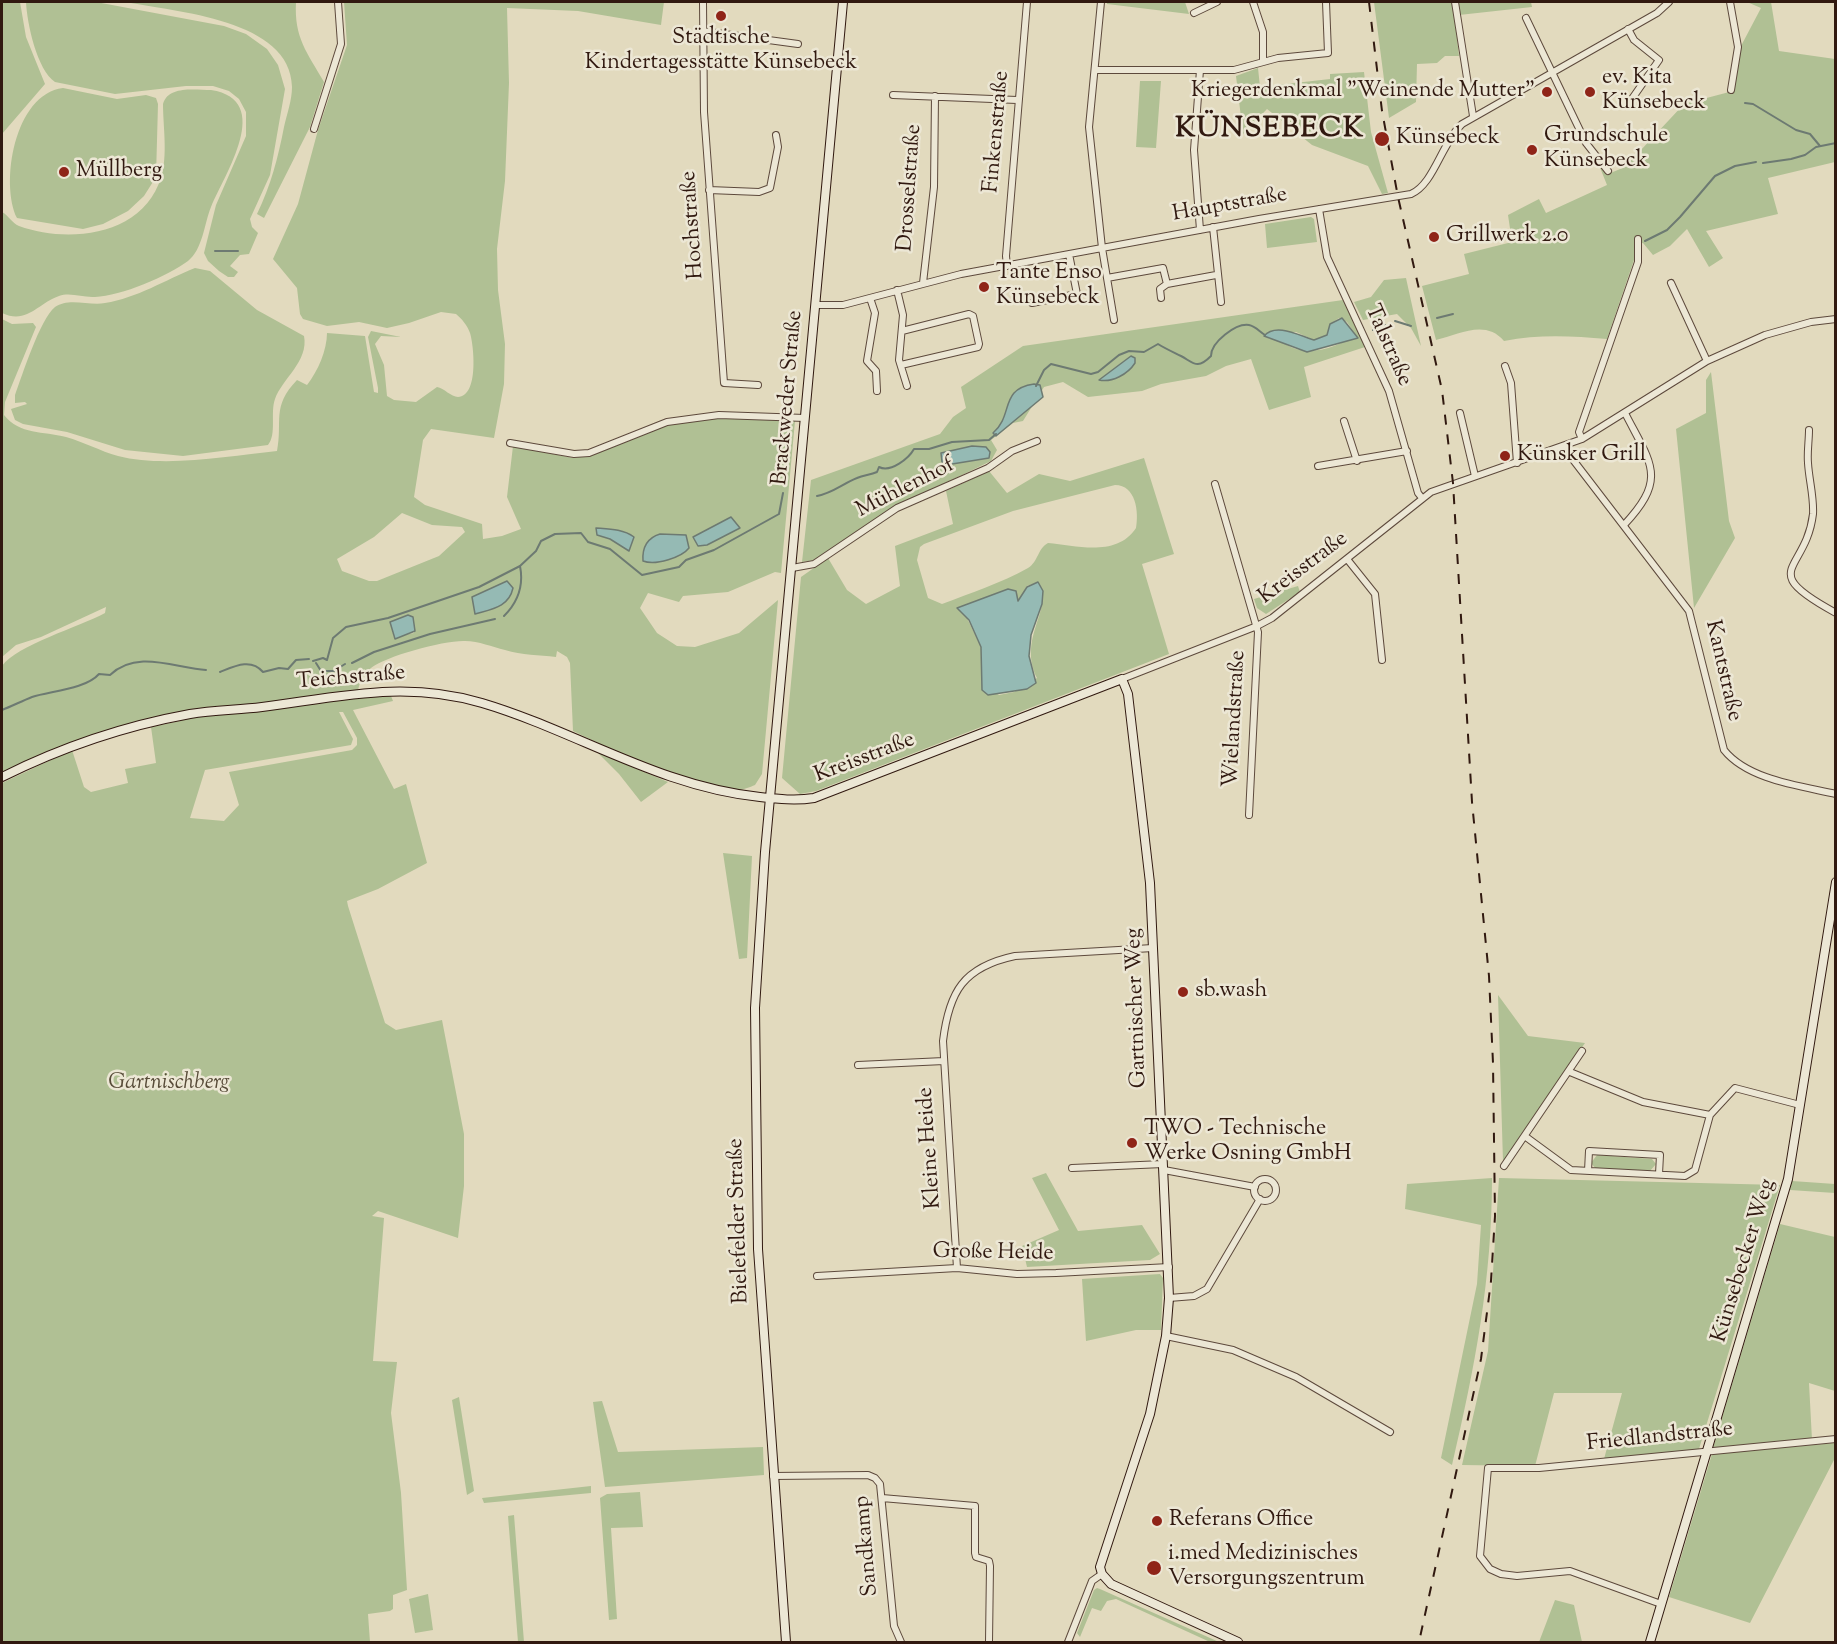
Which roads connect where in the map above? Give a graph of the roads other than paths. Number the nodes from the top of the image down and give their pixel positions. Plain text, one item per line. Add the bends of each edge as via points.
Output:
1 (338, 2) edge
2 (703, 2) edge
3 (843, 2) edge
4 (1027, 2) edge
5 (1101, 2) edge
6 (1217, 2) edge
7 (1253, 2) edge
8 (1326, 2) edge
9 (1455, 2) edge
10 (1669, 2) edge
11 (1730, 2) edge
12 (1194, 13) dead end
13 (1526, 18) dead end
14 (1628, 29) junction
15 (702, 31) junction
16 (798, 44) dead end
17 (1263, 61) junction
18 (1096, 70) junction
19 (1200, 70) junction
20 (1551, 73) junction
21 (1731, 90) dead end
22 (893, 94) dead end
23 (935, 96) junction
24 (1017, 100) junction
25 (1629, 103) dead end
26 (1473, 116) junction
27 (314, 129) dead end
28 (776, 135) dead end
29 (1608, 171) dead end
30 (709, 190) junction
31 (1319, 209) junction
32 (1213, 227) junction
33 (1200, 230) junction
34 (1638, 239) dead end
35 (1102, 248) junction
36 (1069, 254) junction
37 (1007, 266) junction
38 (1216, 275) junction
39 (1107, 278) junction
40 (923, 283) junction
41 (1671, 283) dead end
42 (1167, 284) junction
43 (897, 290) junction
44 (870, 298) junction
45 (1161, 298) dead end
46 (1221, 302) dead end
47 (1032, 303) dead end
48 (816, 305) junction
49 (1836, 319) edge
50 (1114, 320) dead end
51 (902, 330) junction
52 (1707, 361) junction
53 (901, 365) junction
54 (1505, 366) dead end
55 (758, 385) dead end
56 (907, 386) dead end
57 (877, 391) dead end
58 (1625, 412) junction
59 (1460, 413) dead end
60 (805, 418) junction
61 (1344, 421) dead end
62 (1809, 430) dead end
63 (1582, 439) junction
64 (1038, 441) dead end
65 (510, 443) dead end
66 (1564, 448) junction
67 (1407, 451) junction
68 (1357, 460) junction
69 (1517, 463) junction
70 (1318, 466) dead end
71 (1475, 476) junction
72 (1215, 484) dead end
73 (1422, 498) junction
74 (1624, 525) junction
75 (1347, 559) junction
76 (792, 568) junction
77 (1836, 613) edge
78 (1257, 626) junction
79 (1382, 660) dead end
80 (1122, 679) junction
81 (2, 777) edge
82 (1836, 794) edge
83 (771, 798) junction
84 (1249, 815) dead end
85 (1836, 882) edge
86 (1154, 948) junction
87 (1582, 1051) dead end
88 (944, 1061) junction
89 (858, 1065) dead end
90 (1570, 1072) junction
91 (1800, 1105) junction
92 (1710, 1115) junction
93 (1526, 1137) junction
94 (1504, 1166) dead end
95 (1164, 1167) junction
96 (1072, 1168) dead end
97 (1588, 1171) junction
98 (1659, 1174) junction
99 (1255, 1186) junction
100 (1260, 1199) junction
101 (1169, 1267) junction
102 (957, 1268) junction
103 (817, 1276) dead end
104 (1168, 1298) junction
105 (1166, 1336) junction
106 (1390, 1432) dead end
107 (1836, 1439) edge
108 (1706, 1451) junction
109 (773, 1476) junction
110 (882, 1498) junction
111 (1102, 1574) junction
112 (1661, 1604) junction
113 (786, 1642) edge
114 (901, 1642) edge
115 (989, 1642) edge
116 (1068, 1642) edge
117 (1238, 1642) edge
118 (1650, 1642) edge

1 - 27 street via 341,44
2 - 15 street, Hochstraße
3 - 48 street, Brackweder Straße
4 - 24 street, Finkenstraße
5 - 18 street
6 - 12 street
7 - 17 street via 1263,32
8 - 17 street via 1328,53
9 - 26 street
10 - 14 street, Hauptstraße
11 - 21 street via 1738,47
13 - 20 street
14 - 20 street, Hauptstraße
14 - 25 street via 1634,40 1659,60
15 - 16 street
15 - 30 street, Hochstraße
17 - 19 street via 1234,70
18 - 19 street
18 - 35 street via 1089,127
19 - 33 street via 1194,150
20 - 26 street, Hauptstraße
20 - 29 street via 1586,143
22 - 23 street
23 - 24 street
23 - 40 street, Drosselstraße via 934,187
24 - 37 street, Finkenstraße
26 - 31 street, Hauptstraße via 1449,137 1422,188 1398,197
28 - 30 street via 778,147 770,188 759,192
30 - 55 street, Hochstraße via 724,383
31 - 32 street, Hauptstraße
31 - 67 street, Talstraße via 1327,257 1389,390
32 - 33 street, Hauptstraße
32 - 38 street
33 - 35 street, Hauptstraße
34 - 63 street via 1638,262 1579,432
35 - 36 street, Hauptstraße
35 - 39 street
36 - 37 street, Hauptstraße
36 - 47 street via 1077,294
37 - 40 street, Hauptstraße
38 - 42 street
38 - 46 street
39 - 42 street via 1163,268
39 - 50 street
40 - 43 street, Hauptstraße
41 - 52 street
42 - 45 street via 1160,290
43 - 44 street, Hauptstraße
43 - 51 street
44 - 48 street, Hauptstraße via 836,306
44 - 57 street via 875,313 867,361 876,371
48 - 60 street, Brackweder Straße
49 - 52 street, Kreisstraße via 1765,335
51 - 53 street
51 - 53 street via 969,314 973,316 980,344
52 - 58 street, Kreisstraße
53 - 56 street
54 - 69 street via 1511,383
58 - 63 street, Kreisstraße
58 - 74 street via 1653,469 1649,493
59 - 71 street
60 - 65 street via 719,415 667,422 590,453
60 - 76 street, Brackweder Straße
61 - 68 street
62 - 77 street via 1813,512 1791,576 1797,590
63 - 66 street, Kreisstraße
64 - 76 street, Mühlenhof via 897,508 814,564
66 - 69 street, Kreisstraße
66 - 74 street, Kantstraße
67 - 68 street
67 - 73 street, Talstraße
68 - 70 street
69 - 71 street, Kreisstraße
71 - 73 street, Kreisstraße
72 - 78 street, Wielandstraße
73 - 75 street, Kreisstraße
74 - 82 street, Kantstraße via 1692,617 1724,750 1755,772
75 - 78 street, Kreisstraße
75 - 79 street via 1375,594
76 - 83 street, Brackweder Straße
78 - 80 street, Kreisstraße
78 - 84 street, Wielandstraße
80 - 83 street, Kreisstraße via 814,798
80 - 86 street, Gartnischer Weg via 1128,694 1140,780
81 - 83 street, Teichstraße via 51,752 149,723 358,693 410,690 483,703 691,784
83 - 109 street, Bielefelder Straße via 757,968 754,1112 758,1249
85 - 91 street, Künsebecker Weg
86 - 88 street, Kleine Heide via 1015,956 982,966 958,989 948,1007
86 - 95 street, Gartnischer Weg
87 - 90 street
88 - 89 street, Kleine Heide
88 - 102 street, Kleine Heide
90 - 92 street via 1643,1102
90 - 93 street
91 - 92 street via 1735,1088
91 - 108 street, Künsebecker Weg via 1788,1179
92 - 98 street via 1695,1170 1685,1176
93 - 94 street
93 - 97 street via 1571,1170
95 - 96 street
95 - 99 street
95 - 101 street, Gartnischer Weg
97 - 98 street
97 - 98 street via 1589,1151 1660,1155
99 - 100 street
99 - 100 street via 1263,1179 1275,1185 1273,1197
100 - 104 street via 1207,1289 1194,1296
101 - 102 street, Große Heide via 1056,1274
101 - 104 street, Gartnischer Weg
102 - 103 street, Große Heide
104 - 105 street, Gartnischer Weg
105 - 106 street via 1233,1350 1296,1377
105 - 111 street, Gartnischer Weg via 1150,1414 1101,1560
107 - 108 street, Friedlandstraße
108 - 112 street, Künsebecker Weg
108 - 112 street, Friedlandstraße via 1539,1468 1488,1468 1480,1556 1490,1569 1517,1576 1570,1571
109 - 110 street, Sandkamp via 868,1475 880,1484
109 - 113 street, Bielefelder Straße
110 - 114 street, Sandkamp via 894,1626
110 - 115 street via 975,1506 975,1553 990,1566
111 - 116 street, Gartnischer Weg via 1092,1581
111 - 117 street via 1111,1584
112 - 118 street, Künsebecker Weg

